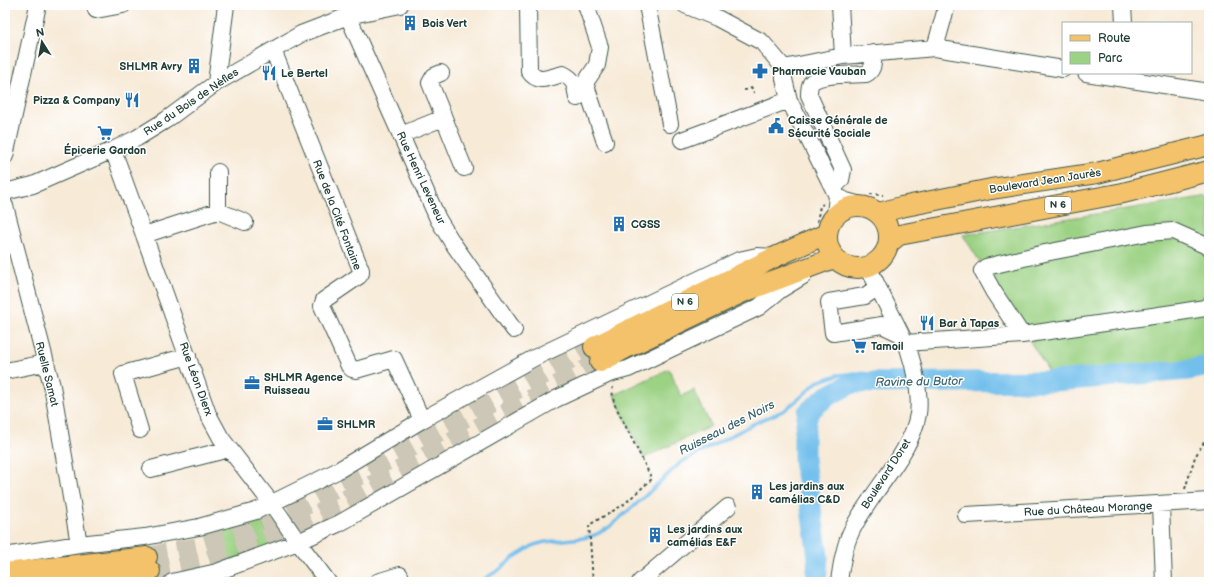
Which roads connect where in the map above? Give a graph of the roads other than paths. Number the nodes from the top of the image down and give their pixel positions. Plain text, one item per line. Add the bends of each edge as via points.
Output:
1 (38, 5) edge
2 (123, 5) edge
3 (226, 5) edge
4 (400, 5) edge
5 (528, 5) edge
6 (586, 5) edge
7 (647, 5) edge
8 (685, 5) edge
9 (840, 5) edge
10 (947, 5) edge
11 (1123, 5) edge
12 (96, 10) dead end
13 (348, 16) junction
14 (1124, 22) edge
15 (935, 48) junction
16 (221, 49) junction
17 (273, 50) junction
18 (874, 53) junction
19 (843, 56) junction
20 (240, 68) junction
21 (784, 68) junction
22 (1062, 69) edge
23 (441, 73) dead end
24 (1099, 74) edge
25 (1126, 76) edge
26 (216, 83) junction
27 (1209, 92) edge
28 (577, 98) dead end
29 (789, 100) junction
30 (443, 118) junction
31 (670, 124) dead end
32 (401, 135) junction
33 (682, 140) dead end
34 (605, 142) dead end
35 (1209, 145) edge
36 (113, 150) junction
37 (5, 156) edge
38 (464, 168) dead end
39 (1209, 171) edge
40 (218, 172) dead end
41 (5, 192) edge
42 (835, 199) junction
43 (881, 204) junction
44 (5, 206) edge
45 (218, 211) junction
46 (245, 222) dead end
47 (826, 234) junction
48 (144, 235) junction
49 (889, 244) junction
50 (1209, 246) edge
51 (776, 257) junction
52 (834, 258) junction
53 (872, 273) junction
54 (1209, 305) edge
55 (514, 330) dead end
56 (1022, 334) junction
57 (903, 339) junction
58 (188, 356) junction
59 (45, 364) junction
60 (5, 371) edge
61 (422, 420) junction
62 (140, 430) dead end
63 (229, 449) junction
64 (151, 469) dead end
65 (1209, 502) edge
66 (272, 504) junction
67 (1160, 505) junction
68 (728, 507) dead end
69 (966, 516) dead end
70 (298, 542) junction
71 (79, 544) junction
72 (5, 556) edge
73 (5, 573) edge
74 (400, 575) dead end
75 (48, 582) edge
76 (172, 582) edge
77 (328, 582) edge
78 (377, 582) edge
79 (640, 582) edge
80 (839, 582) edge
81 (1164, 582) edge

1 - 37 street
2 - 12 street
3 - 16 street
4 - 13 street, Rue du Bois de Nèfles
5 - 28 street via 529,71 539,79 563,74 575,85
6 - 34 street via 600,47 597,65 585,83
7 - 31 street
8 - 21 street via 717,18 762,42
9 - 19 street
10 - 15 street
11 - 14 street
13 - 17 street, Rue du Bois de Nèfles via 301,34
13 - 32 street, Rue Henri Leveneur
15 - 18 street
15 - 22 street
16 - 20 street
16 - 26 street
17 - 20 street, Rue du Bois de Nèfles
17 - 61 street, Rue de la Cité Fontaine via 361,270 359,276 324,300 322,306 349,366 356,370 394,359
18 - 19 street
18 - 42 street via 873,68 870,72 823,77 815,80 809,89 809,95 843,170
19 - 21 street
20 - 26 street, Rue du Bois de Nèfles
21 - 29 street
23 - 30 street via 434,76 430,83
24 - 25 street
25 - 27 street
26 - 36 street, Rue du Bois de Nèfles via 166,120
29 - 33 street
29 - 42 street
30 - 32 street
30 - 38 street
32 - 55 street, Rue Henri Leveneur via 438,219
35 - 43 main road, Boulevard Jean Jaurès / N 6 via 1097,173 991,189 901,207
36 - 41 street, Rue du Bois de Nèfles via 33,185
36 - 48 street, Rue Léon Dierx
39 - 49 main road, N 6 via 1123,193 899,235
40 - 45 street
42 - 43 main road via 844,208 865,200 872,208
42 - 47 main road
43 - 49 main road via 888,226
44 - 59 street, Ruelle Samat
45 - 46 street
45 - 48 street
47 - 51 main road, N 6
47 - 52 main road via 828,249
48 - 58 street, Rue Léon Dierx
49 - 53 main road, N 6
50 - 56 street via 1173,231 1147,233 1045,253 986,268 982,271 993,292
51 - 52 main road, N 6 via 597,354 630,346 741,293
51 - 61 street via 757,256 739,260 534,358
52 - 53 main road via 851,268
52 - 70 street via 780,290 759,307 628,369 609,374 556,399 340,523
53 - 57 street, Boulevard Doret
53 - 57 street via 865,296 829,302 833,333 882,325
54 - 56 street via 1206,308
56 - 57 street
57 - 80 street, Boulevard Doret via 912,361 919,402 918,415 902,454 850,533
58 - 62 street via 123,374
58 - 63 street, Rue Léon Dierx via 208,414
59 - 60 street
59 - 71 street, Ruelle Samat via 52,386
61 - 66 street via 337,471
63 - 64 street
63 - 66 street, Rue Léon Dierx
65 - 67 street, Rue du Château Morange
66 - 70 street, Rue Léon Dierx
66 - 71 street via 199,527 145,537
67 - 69 street, Rue du Château Morange
67 - 81 street
68 - 79 street
70 - 76 street via 216,572
70 - 77 street, Rue Léon Dierx
71 - 72 street
73 - 75 main road via 149,564
74 - 78 street

